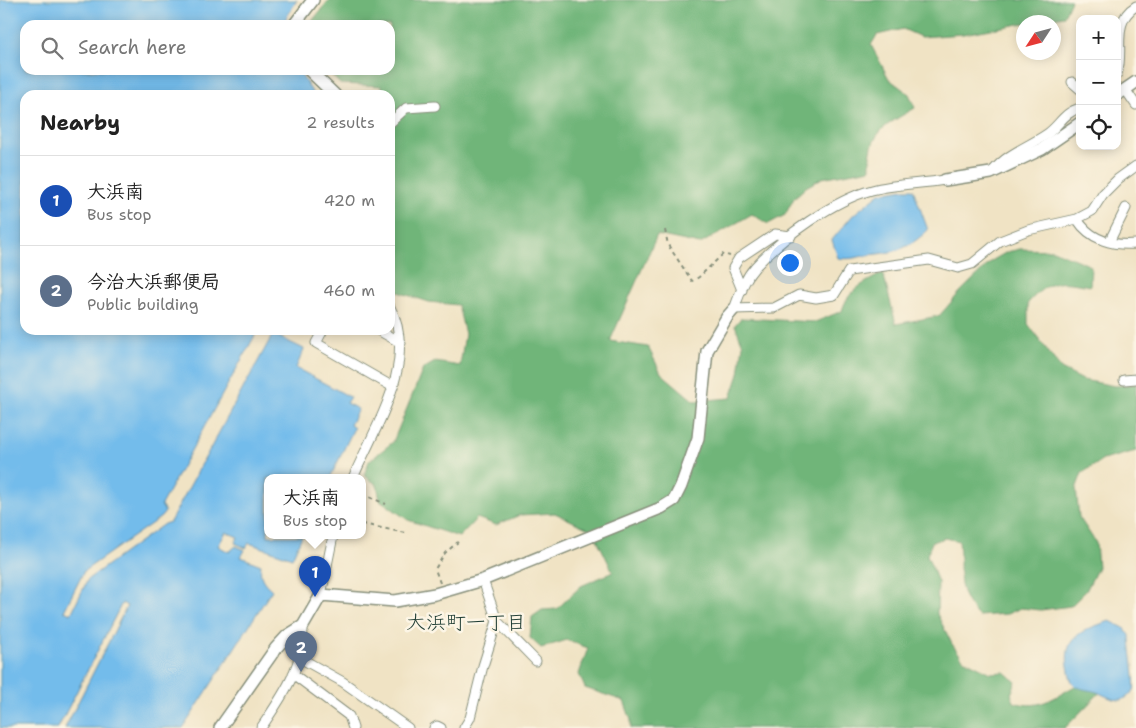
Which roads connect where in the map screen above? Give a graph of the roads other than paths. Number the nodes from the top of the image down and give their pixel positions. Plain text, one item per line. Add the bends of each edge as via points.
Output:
1 (313, 0) edge
2 (1136, 6) edge
3 (298, 20) edge
4 (1120, 60) edge
5 (314, 75) edge
6 (1072, 82) dead end
7 (1136, 82) edge
8 (1076, 86) edge
9 (330, 90) edge
10 (1121, 92) edge
11 (1136, 105) edge
12 (435, 106) dead end
13 (1076, 109) edge
14 (395, 118) edge
15 (1076, 126) edge
16 (1136, 166) edge
17 (992, 173) junction
18 (945, 180) joint
19 (1126, 208) dead end
20 (1077, 219) junction
21 (791, 236) junction
22 (1109, 242) junction
23 (1136, 244) edge
24 (742, 290) junction
25 (734, 309) junction
26 (395, 316) edge
27 (321, 335) edge
28 (387, 335) edge
29 (401, 343) junction
30 (1136, 379) edge
31 (1124, 380) dead end
32 (392, 387) junction
33 (356, 474) edge
34 (332, 539) edge
35 (483, 580) junction
36 (321, 595) junction
37 (498, 621) junction
38 (303, 626) junction
39 (300, 658) junction
40 (536, 661) dead end
41 (293, 674) junction
42 (220, 728) edge
43 (261, 728) edge
44 (353, 728) edge
45 (408, 728) edge
46 (434, 728) edge
47 (441, 728) edge
48 (464, 728) edge

1 - 3 street
2 - 4 street via 1124,18 1118,42
5 - 9 street
6 - 8 street
7 - 10 street
10 - 11 street
12 - 14 street via 406,108
13 - 17 street via 1049,133 1004,158
15 - 17 street via 1042,149
16 - 20 street via 1102,194 1092,211
17 - 18 street
18 - 21 street via 874,189 846,199
19 - 22 street
20 - 22 street via 1094,237
20 - 25 street via 1028,230 1000,241 972,264 958,268 929,260 868,267 849,272 834,294 816,298 799,295 774,308
21 - 24 street via 755,267
21 - 24 street via 775,234 739,258 733,268
22 - 23 street via 1120,246
24 - 25 street
25 - 35 street via 707,351 698,438 674,500
26 - 29 street
27 - 32 street via 316,343
28 - 29 street
29 - 32 street via 401,358
30 - 31 street
32 - 33 street
34 - 36 street
35 - 36 street via 395,601
35 - 37 street
36 - 38 street
37 - 40 street
37 - 48 street via 470,718
38 - 39 street via 304,647
38 - 42 street via 276,648
39 - 41 street
39 - 45 street via 343,682
41 - 43 street
41 - 44 street via 349,716
46 - 47 street

